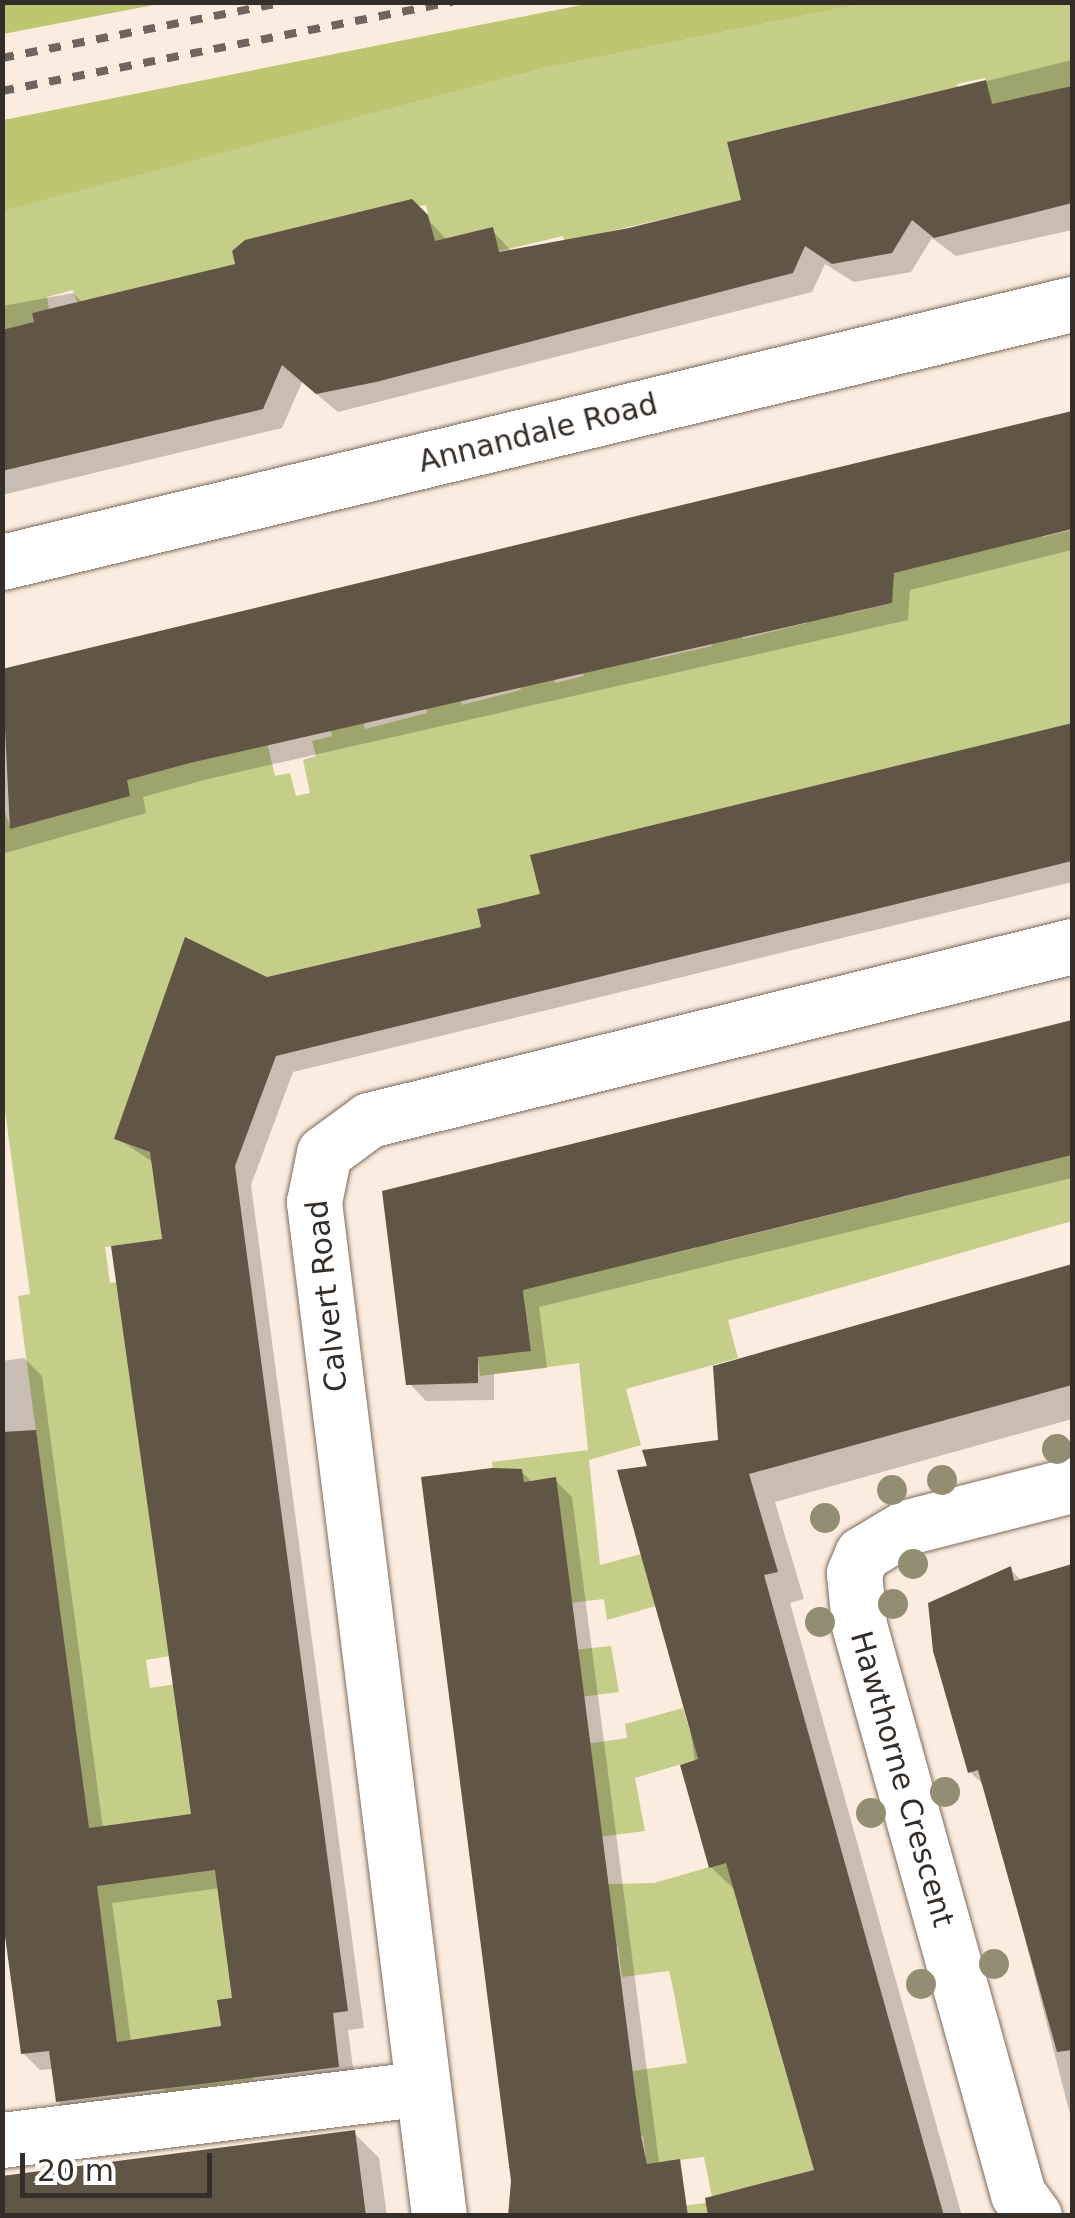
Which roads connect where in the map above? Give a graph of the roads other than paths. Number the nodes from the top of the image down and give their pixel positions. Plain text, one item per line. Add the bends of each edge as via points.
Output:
1 (1072, 304) edge
2 (2, 562) edge
3 (1072, 946) edge
4 (1072, 1486) edge
5 (423, 2088) junction
6 (2, 2140) edge
7 (439, 2216) edge
8 (1034, 2216) edge

1 - 2 street, Annandale Road
3 - 5 street, Calvert Road via 369,1120 324,1154 314,1202
4 - 8 street, Hawthorne Crescent via 907,1526 862,1554 854,1573 859,1625 1012,2176
5 - 6 street
5 - 7 street, Calvert Road

